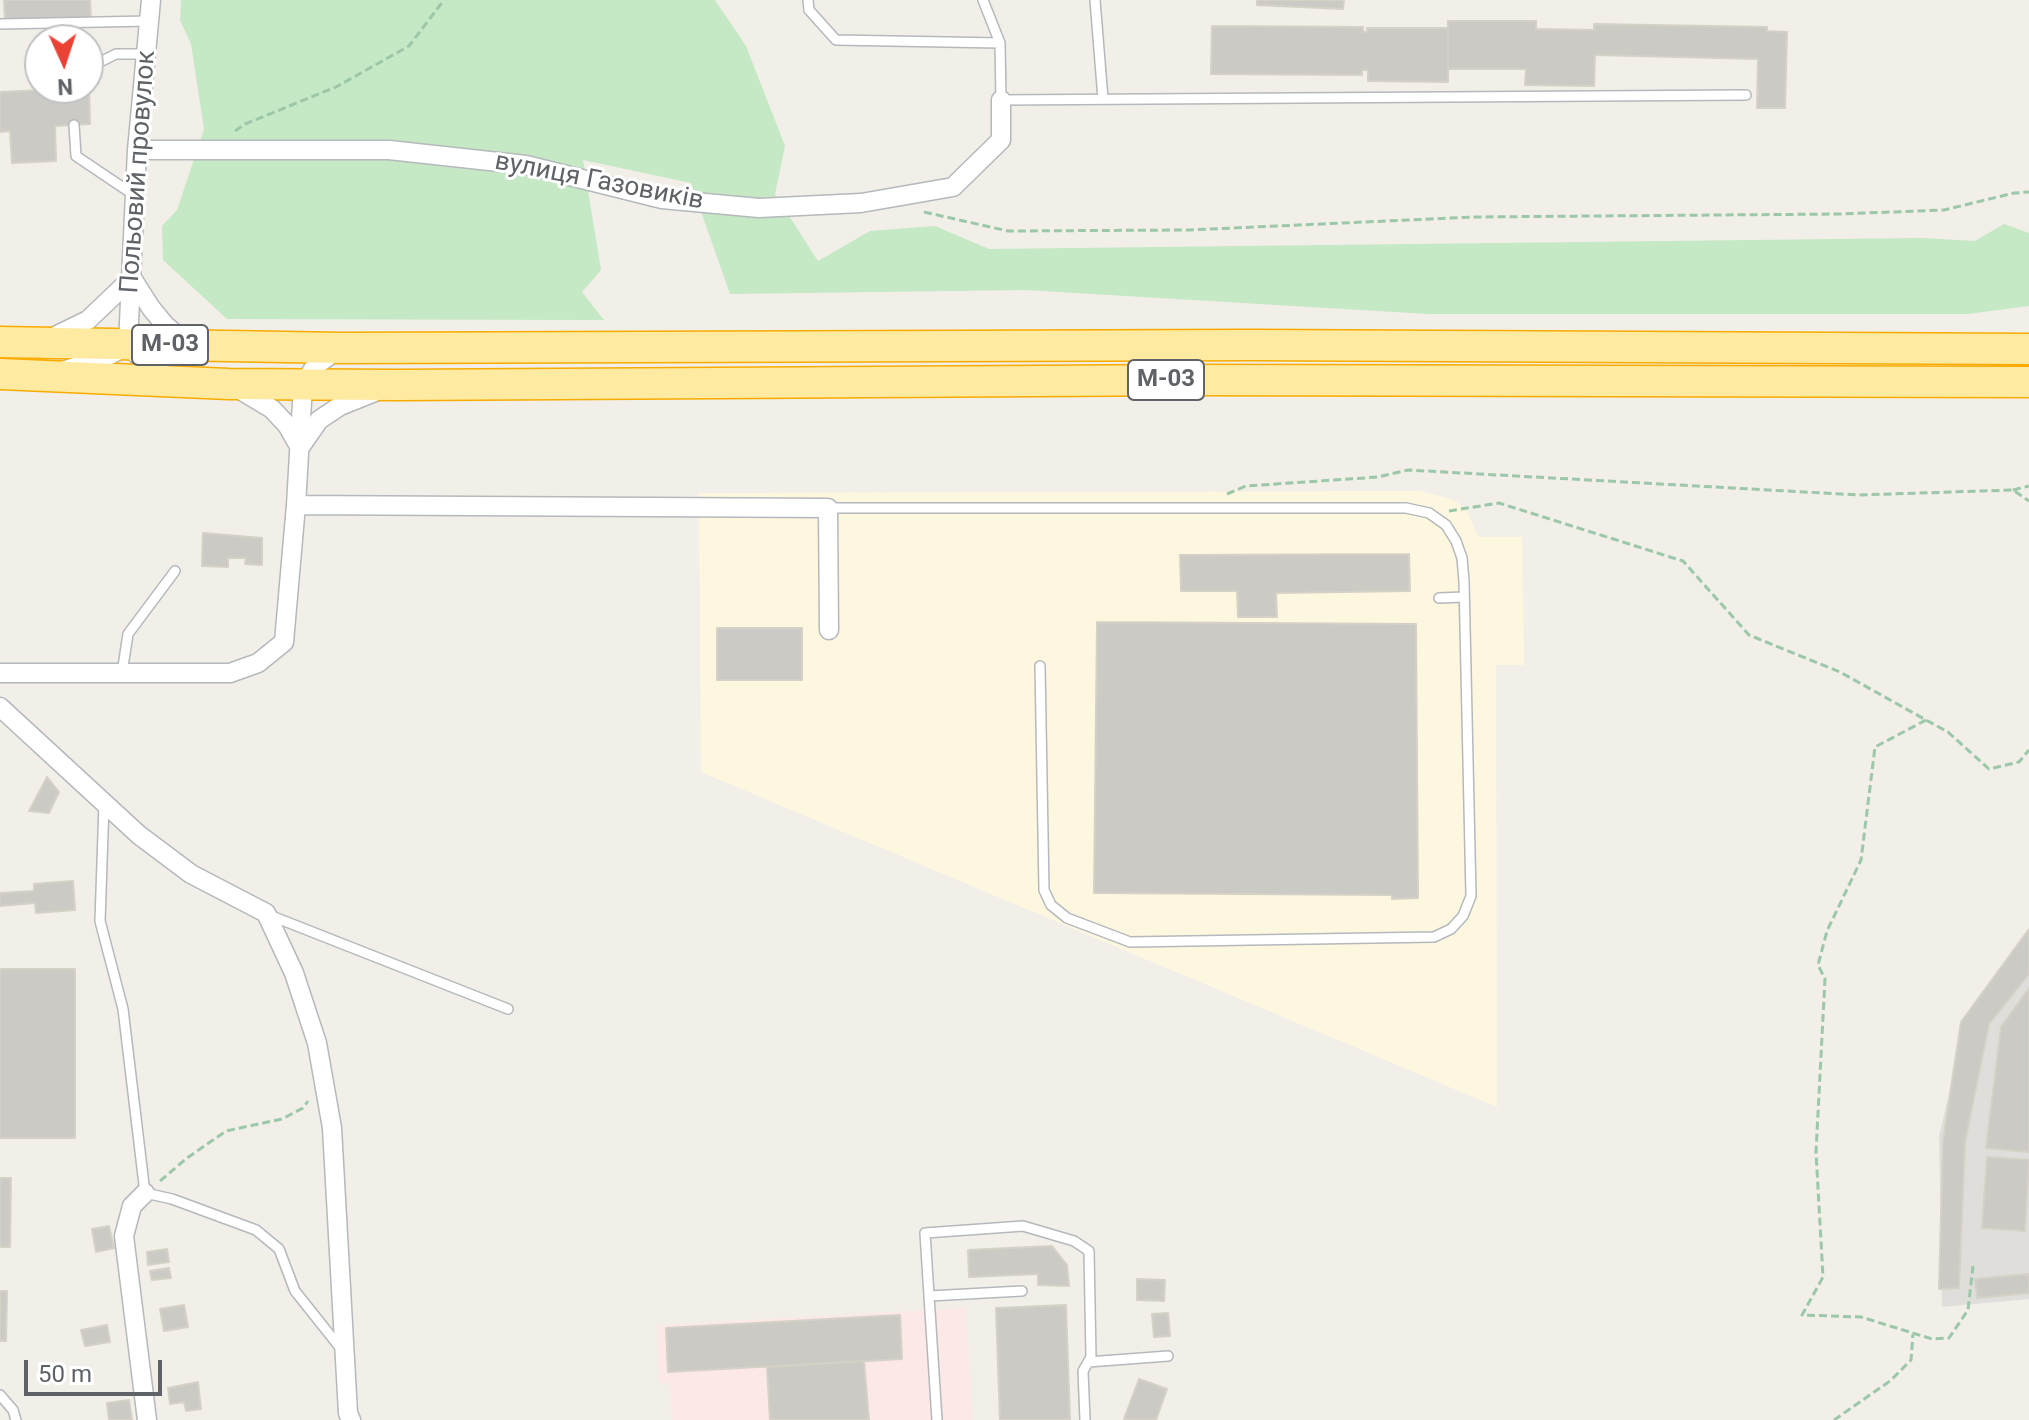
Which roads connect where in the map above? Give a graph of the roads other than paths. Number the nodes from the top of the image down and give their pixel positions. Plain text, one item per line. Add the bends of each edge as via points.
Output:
1 (151, 0) edge
2 (808, 0) edge
3 (983, 0) edge
4 (1095, 0) edge
5 (149, 21) junction
6 (0, 24) edge
7 (1000, 43) junction
8 (147, 54) junction
9 (104, 60) edge
10 (1746, 95) dead end
11 (1103, 99) junction
12 (1001, 100) junction
13 (74, 125) dead end
14 (137, 150) junction
15 (134, 195) junction
16 (132, 278) junction
17 (0, 342) edge
18 (37, 343) junction
19 (128, 344) junction
20 (200, 346) junction
21 (265, 347) junction
22 (341, 348) junction
23 (2029, 349) edge
24 (0, 374) edge
25 (48, 376) junction
26 (179, 382) junction
27 (2029, 382) edge
28 (229, 384) junction
29 (303, 385) junction
30 (398, 385) junction
31 (300, 448) junction
32 (296, 505) junction
33 (828, 508) junction
34 (175, 571) dead end
35 (1464, 597) junction
36 (1439, 598) dead end
37 (829, 630) dead end
38 (1040, 666) dead end
39 (0, 673) edge
40 (122, 673) junction
41 (1, 710) edge
42 (104, 804) junction
43 (266, 913) junction
44 (508, 1009) dead end
45 (145, 1193) junction
46 (1022, 1291) dead end
47 (929, 1296) junction
48 (345, 1355) junction
49 (1168, 1356) dead end
50 (1088, 1362) junction
51 (0, 1395) edge
52 (16, 1420) edge
53 (147, 1420) edge
54 (351, 1420) edge
55 (937, 1420) edge
56 (1085, 1420) edge

1 - 5 street, Польовий провулок
2 - 7 lane via 809,10 836,40
3 - 7 lane
4 - 11 lane
5 - 6 lane
5 - 8 street, Польовий провулок
7 - 12 lane
8 - 9 lane via 116,54
8 - 14 street, Польовий провулок
10 - 11 lane
11 - 12 lane
12 - 14 street, вулиця Газовиків via 1001,140 953,187 861,203 759,208 662,199 526,165 389,150
13 - 15 lane via 76,156
14 - 15 street, Польовий провулок
15 - 16 street, Польовий провулок
16 - 18 street via 88,320
16 - 19 street, Польовий провулок
16 - 20 street via 165,325
17 - 18 highway, М-03
18 - 19 highway, М-03
19 - 20 highway, М-03
19 - 25 street via 104,358
19 - 26 street via 147,366
20 - 21 highway, М-03
21 - 22 highway, М-03
21 - 29 street via 286,361
22 - 23 highway, М-03
22 - 29 street via 315,366
24 - 25 highway, М-03
25 - 26 highway, М-03
26 - 28 highway, М-03
27 - 30 highway, М-03
28 - 29 highway, М-03
28 - 31 street via 272,409
29 - 30 highway, М-03
29 - 31 street
30 - 31 street via 340,406 319,420
31 - 32 street
32 - 33 street
32 - 40 street via 284,642 258,663 230,673
33 - 35 lane via 1406,508 1429,513 1446,525 1462,558
33 - 37 street
34 - 40 lane via 128,634
35 - 36 lane
35 - 38 lane via 1471,896 1463,916 1434,937 1130,942 1057,912 1044,890
39 - 40 street
41 - 42 street
42 - 43 street via 191,874
42 - 45 lane via 100,921 123,1009
43 - 44 lane
43 - 48 street via 294,973 317,1043 332,1128
45 - 48 lane via 256,1230 279,1249 295,1291
45 - 53 street via 132,1206 124,1236
46 - 47 lane
47 - 50 lane via 925,1233 1023,1226 1074,1241 1089,1251
47 - 55 lane
48 - 54 street
49 - 50 lane
50 - 56 lane via 1083,1371
51 - 52 lane

